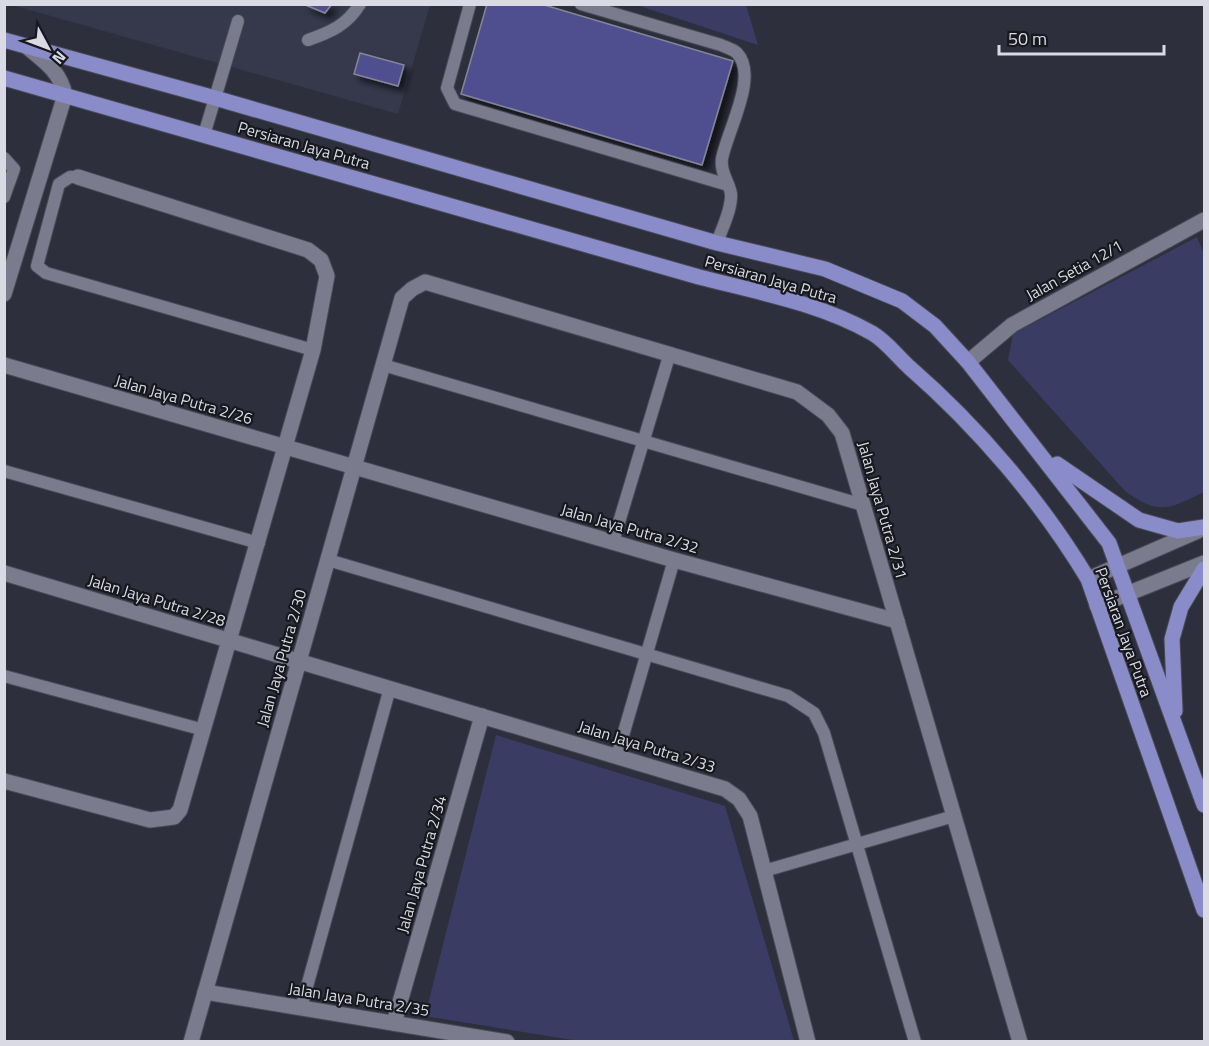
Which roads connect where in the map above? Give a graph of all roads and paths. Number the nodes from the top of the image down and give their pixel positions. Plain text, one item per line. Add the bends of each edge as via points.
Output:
1 (360, 4) edge
2 (470, 4) edge
3 (581, 4) edge
4 (238, 21) dead end
5 (4, 40) edge
6 (308, 40) dead end
7 (26, 46) junction
8 (4, 78) edge
9 (65, 95) junction
10 (215, 98) junction
11 (204, 135) junction
12 (4, 158) edge
13 (78, 177) joint
14 (728, 185) junction
15 (4, 197) edge
16 (1204, 220) edge
17 (717, 243) junction
18 (412, 289) joint
19 (4, 294) edge
20 (313, 350) junction
21 (670, 353) junction
22 (968, 362) junction
23 (4, 365) edge
24 (383, 365) junction
25 (644, 442) junction
26 (286, 447) junction
27 (1042, 453) junction
28 (354, 467) junction
29 (4, 471) edge
30 (863, 505) junction
31 (1204, 527) edge
32 (613, 542) junction
33 (259, 543) junction
34 (327, 560) junction
35 (674, 560) junction
36 (1204, 563) edge
37 (1119, 566) junction
38 (1204, 569) edge
39 (4, 573) edge
40 (1088, 579) junction
41 (1129, 593) junction
42 (1097, 606) junction
43 (897, 621) junction
44 (230, 640) junction
45 (647, 653) junction
46 (299, 661) junction
47 (4, 676) edge
48 (390, 688) junction
49 (482, 716) junction
50 (1175, 722) junction
51 (204, 730) junction
52 (617, 756) junction
53 (4, 781) edge
54 (1204, 805) edge
55 (954, 816) junction
56 (858, 843) junction
57 (764, 871) junction
58 (1204, 910) edge
59 (205, 992) junction
60 (301, 1008) junction
61 (394, 1023) junction
62 (190, 1041) edge
63 (507, 1041) edge
64 (808, 1041) edge
65 (915, 1041) edge
66 (1020, 1041) edge

1 - 6 lane via 337,30
2 - 14 lane via 447,88 455,104
3 - 14 lane via 737,52 745,67 744,84 722,159
4 - 10 lane
5 - 7 main road, Persiaran Jaya Putra
7 - 9 street via 57,73
7 - 10 main road, Persiaran Jaya Putra
8 - 9 main road, Persiaran Jaya Putra
9 - 11 main road, Persiaran Jaya Putra
9 - 19 street
10 - 11 lane
10 - 17 main road, Persiaran Jaya Putra
11 - 40 main road, Persiaran Jaya Putra via 801,303 848,321 875,335 938,391 1016,479 1066,543
12 - 15 lane via 14,169
13 - 20 street via 308,250 321,260 327,276
13 - 20 lane via 59,184 37,266 46,273
14 - 17 lane via 730,203
16 - 22 street, Jalan Setia 12/1 via 1012,326
17 - 22 main road, Persiaran Jaya Putra via 825,269 902,301 934,326
18 - 21 street, Jalan Jaya Putra 2/31 via 424,282
18 - 24 street, Jalan Jaya Putra 2/30 via 402,298
20 - 26 street
21 - 25 lane
21 - 30 street, Jalan Jaya Putra 2/31 via 797,392 828,415 842,433
22 - 27 main road, Persiaran Jaya Putra
23 - 26 street, Jalan Jaya Putra 2/26
24 - 25 lane
24 - 28 street, Jalan Jaya Putra 2/30
25 - 30 lane
25 - 32 lane
26 - 28 street, Jalan Jaya Putra 2/26
26 - 33 street
27 - 31 main road via 1139,520 1178,531
27 - 37 main road, Persiaran Jaya Putra via 1103,534
28 - 32 street, Jalan Jaya Putra 2/32
28 - 34 street, Jalan Jaya Putra 2/30
29 - 33 lane
30 - 43 street, Jalan Jaya Putra 2/31
31 - 37 street
32 - 35 street, Jalan Jaya Putra 2/32
33 - 44 street
34 - 45 lane
34 - 46 street, Jalan Jaya Putra 2/30
35 - 43 street, Jalan Jaya Putra 2/32
35 - 45 lane
36 - 41 street
37 - 40 street
37 - 41 main road, Persiaran Jaya Putra
38 - 50 main road via 1180,607 1172,639
39 - 44 street, Jalan Jaya Putra 2/28
40 - 42 main road, Persiaran Jaya Putra
41 - 42 street
41 - 50 main road, Persiaran Jaya Putra
42 - 58 main road, Persiaran Jaya Putra
43 - 55 street, Jalan Jaya Putra 2/31
44 - 46 street, Jalan Jaya Putra 2/28
44 - 51 street
45 - 52 lane
45 - 56 lane via 788,696 814,714 824,733
46 - 48 street, Jalan Jaya Putra 2/33
46 - 59 street, Jalan Jaya Putra 2/30
47 - 51 lane
48 - 49 street, Jalan Jaya Putra 2/33
48 - 60 lane
49 - 52 street, Jalan Jaya Putra 2/33
49 - 61 street, Jalan Jaya Putra 2/34
50 - 54 main road, Persiaran Jaya Putra
51 - 53 street via 180,810 174,817 150,820
52 - 57 street, Jalan Jaya Putra 2/33 via 725,789 740,799 750,816
55 - 56 lane
55 - 66 street, Jalan Jaya Putra 2/31
56 - 57 lane
56 - 65 lane
57 - 64 street, Jalan Jaya Putra 2/33
59 - 60 street, Jalan Jaya Putra 2/35
59 - 62 street, Jalan Jaya Putra 2/30
60 - 61 street, Jalan Jaya Putra 2/35
61 - 63 street, Jalan Jaya Putra 2/35

